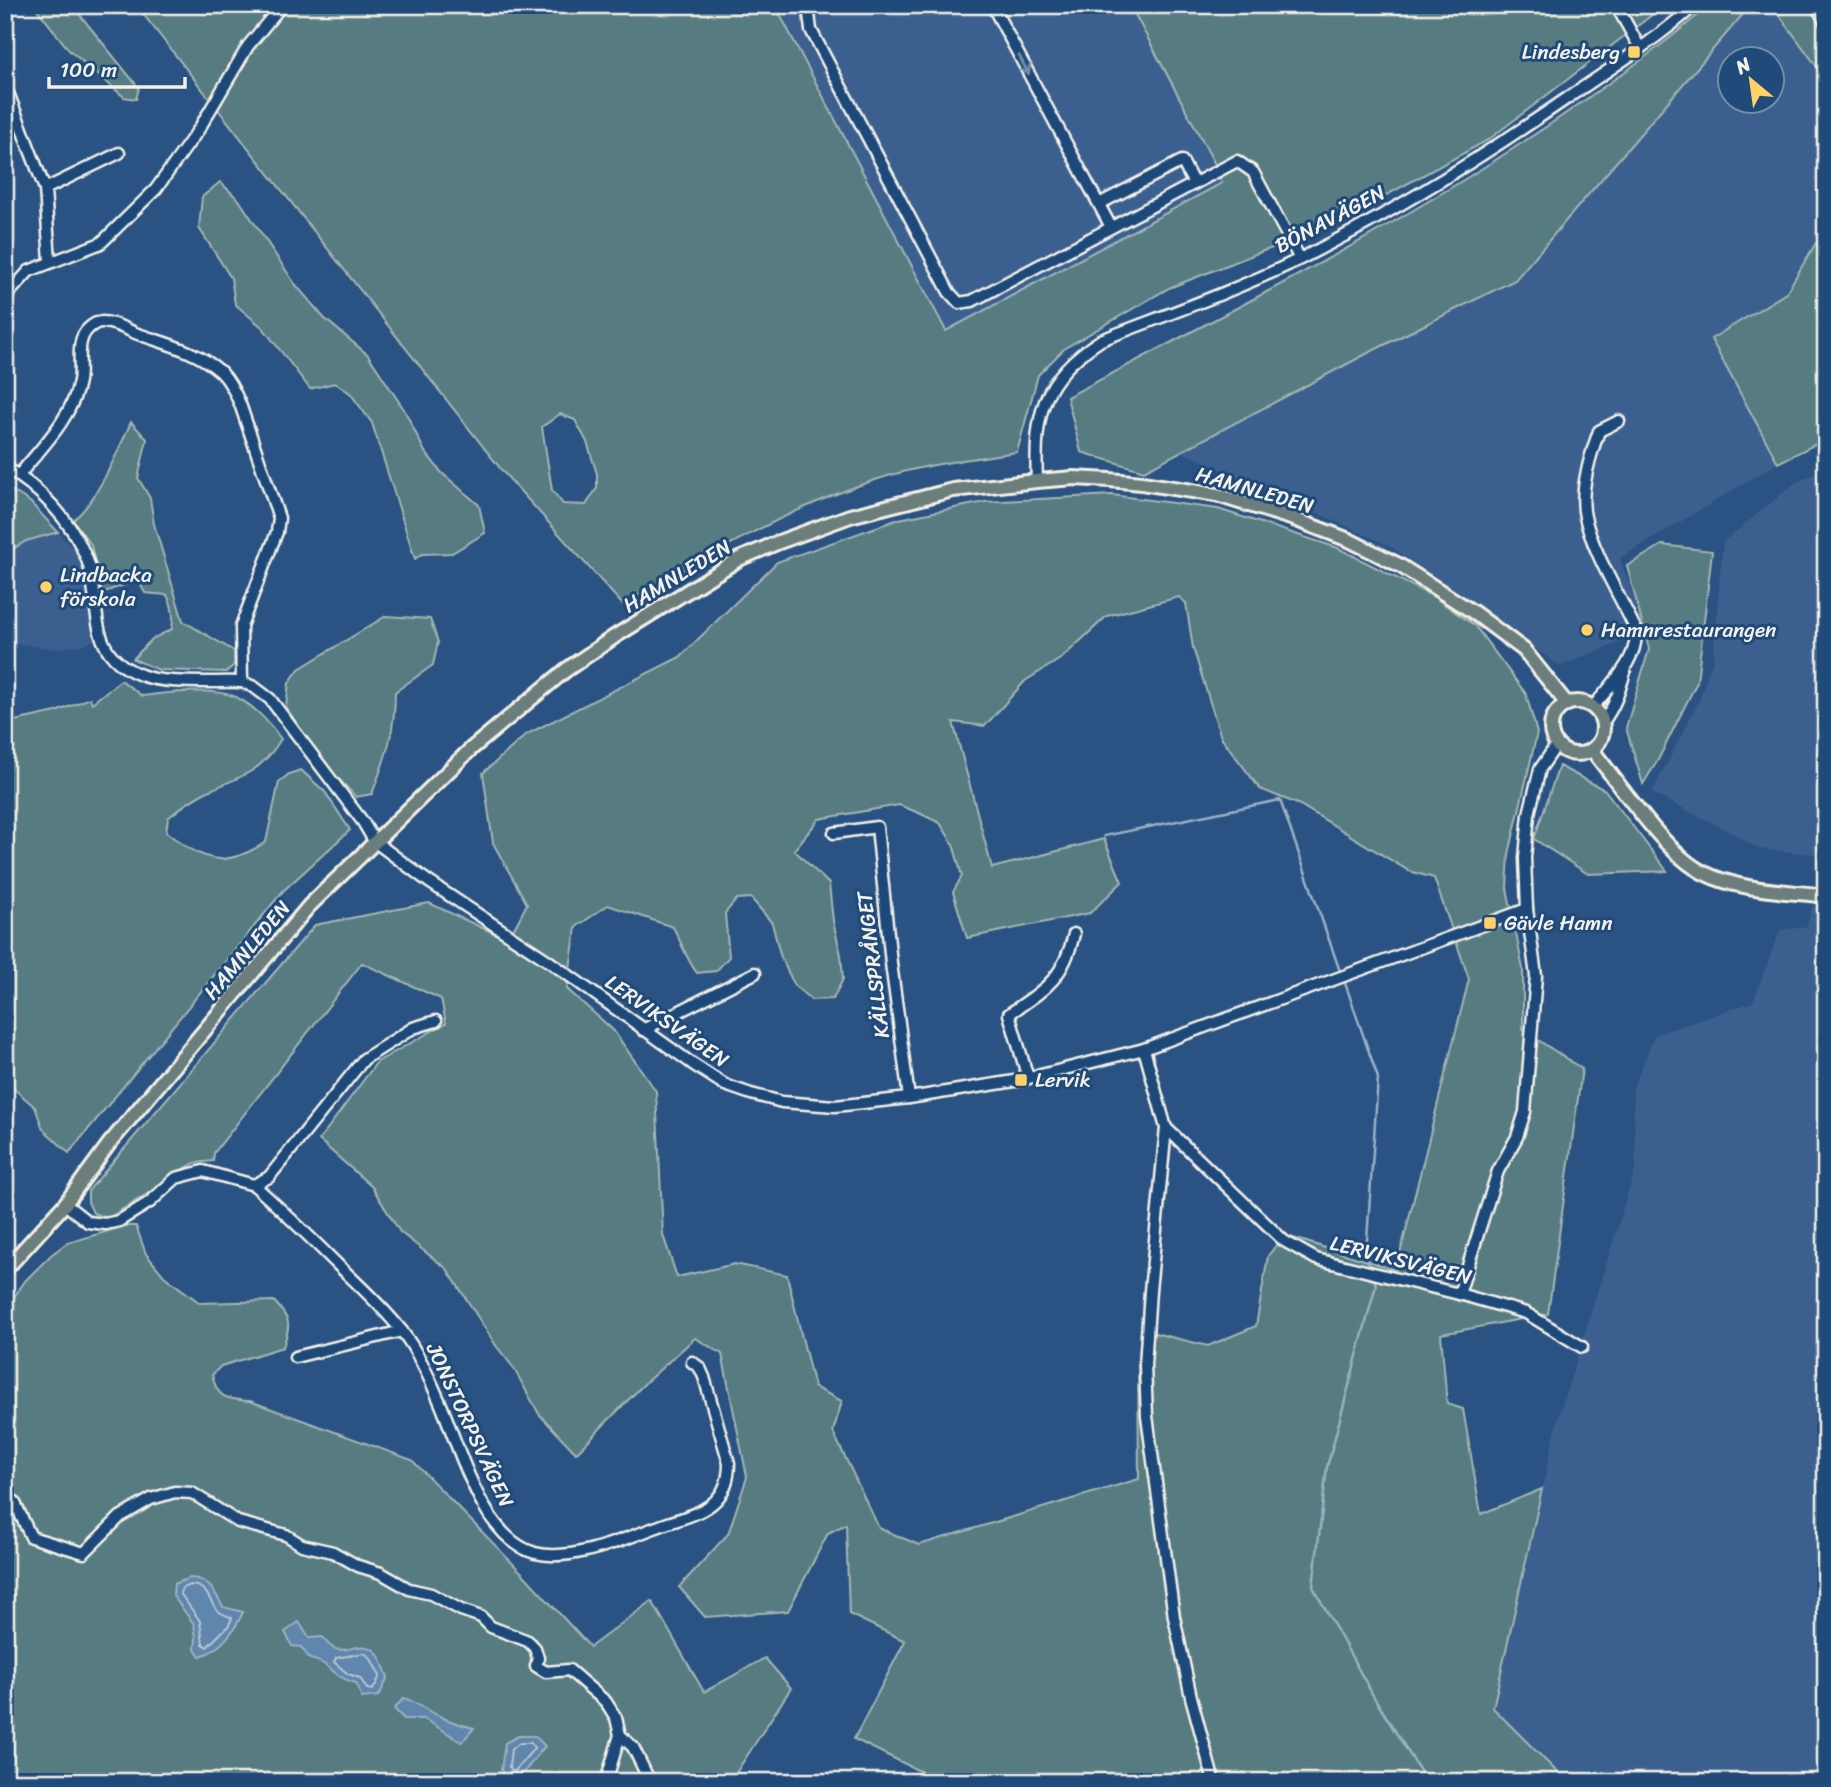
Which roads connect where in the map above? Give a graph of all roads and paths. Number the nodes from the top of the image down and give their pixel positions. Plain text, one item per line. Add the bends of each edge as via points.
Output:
1 (282, 5) edge
2 (817, 5) edge
3 (992, 5) edge
4 (1616, 5) edge
5 (1695, 5) edge
6 (1816, 5) edge
7 (1826, 23) edge
8 (1640, 48) junction
9 (5, 85) edge
10 (119, 153) dead end
11 (1194, 184) junction
12 (45, 189) junction
13 (1099, 204) junction
14 (1111, 227) junction
15 (1300, 259) junction
16 (50, 261) junction
17 (5, 302) edge
18 (1619, 421) dead end
19 (5, 467) edge
20 (19, 475) junction
21 (1037, 481) junction
22 (1626, 663) junction
23 (242, 682) junction
24 (1567, 704) junction
25 (1593, 707) junction
26 (1603, 722) junction
27 (1557, 744) junction
28 (1592, 750) junction
29 (834, 833) dead end
30 (374, 841) junction
31 (1826, 896) edge
32 (1527, 909) junction
33 (1074, 934) dead end
34 (755, 973) dead end
35 (436, 1021) dead end
36 (643, 1030) junction
37 (1144, 1049) junction
38 (1028, 1078) junction
39 (909, 1098) junction
40 (1166, 1128) junction
41 (254, 1185) junction
42 (65, 1204) junction
43 (5, 1270) edge
44 (1459, 1294) junction
45 (402, 1331) junction
46 (1582, 1347) dead end
47 (295, 1357) dead end
48 (692, 1362) dead end
49 (5, 1498) edge
50 (620, 1735) junction
51 (606, 1782) edge
52 (650, 1782) edge
53 (1214, 1782) edge

1 - 16 street via 248,46 156,189 101,243
2 - 14 street via 809,14 811,30 949,292 959,303 972,301
3 -> 13 street
4 - 8 street
5 - 8 street, BÖNAVÄGEN
6 - 7 street
8 - 15 street, BÖNAVÄGEN via 1502,143
9 - 12 street
10 - 12 street
11 - 13 street via 1182,161
11 - 14 street
11 - 15 street via 1237,161 1253,172
12 - 16 street
13 - 14 street
15 - 21 street, BÖNAVÄGEN via 1101,340 1080,354 1061,372 1043,403
16 - 17 street via 29,271
18 - 22 street via 1599,431 1584,499 1592,539 1635,628 1637,639
19 - 20 street
20 - 23 street via 50,504 80,544 93,580 99,635 113,658 153,679
20 - 23 street via 75,397 81,340 95,323 113,324 172,345 219,371 240,404 278,518 277,532 241,626
21 - 24 main road, HAMNLEDEN via 1110,480 1217,495 1349,540 1399,565 1524,650
21 - 30 main road, HAMNLEDEN via 953,490 850,516 739,559 566,670 471,748
22 - 25 street
22 - 26 street via 1619,692
23 - 30 street via 275,705
24 - 25 main road
24 - 27 main road via 1552,722
25 - 26 main road
26 - 28 main road via 1602,738
27 - 28 main road via 1570,753
27 - 32 street via 1540,769 1529,814
28 - 31 main road via 1687,863 1733,884
29 - 39 street, KÄLLSPRÅNGET via 877,827
30 - 36 street, LERVIKSVÄGEN
30 - 42 main road, HAMNLEDEN via 309,906 109,1144
32 - 37 street, LERVIKSVÄGEN
32 - 44 street via 1536,976 1525,1112 1498,1171
33 - 38 street via 1059,972 1034,999 1009,1014
34 - 36 street
35 - 41 street via 413,1028 364,1059 269,1177
36 - 39 street, LERVIKSVÄGEN via 725,1085 782,1102 835,1106
37 - 38 street, LERVIKSVÄGEN
37 - 40 street
38 - 39 street, LERVIKSVÄGEN
40 - 44 street, LERVIKSVÄGEN via 1284,1241 1316,1259
40 - 53 street via 1145,1365 1147,1416 1174,1617
41 - 42 street, JONSTORPSVÄGEN via 202,1171 176,1178 150,1202 105,1224 88,1222
41 - 45 street, JONSTORPSVÄGEN
42 - 43 main road, HAMNLEDEN
44 - 46 street, LERVIKSVÄGEN via 1525,1313
45 - 47 street, JONSTORPSVÄGEN
45 - 48 street, JONSTORPSVÄGEN via 438,1398 492,1520 513,1541 534,1552 575,1554 688,1516 724,1493 729,1463 704,1377
49 - 50 street via 14,1501 31,1537 84,1553 120,1517 151,1499 192,1493 238,1522 333,1552 528,1641 535,1648 536,1666 546,1672 569,1670 606,1702
50 - 51 street
50 - 52 street via 633,1747

